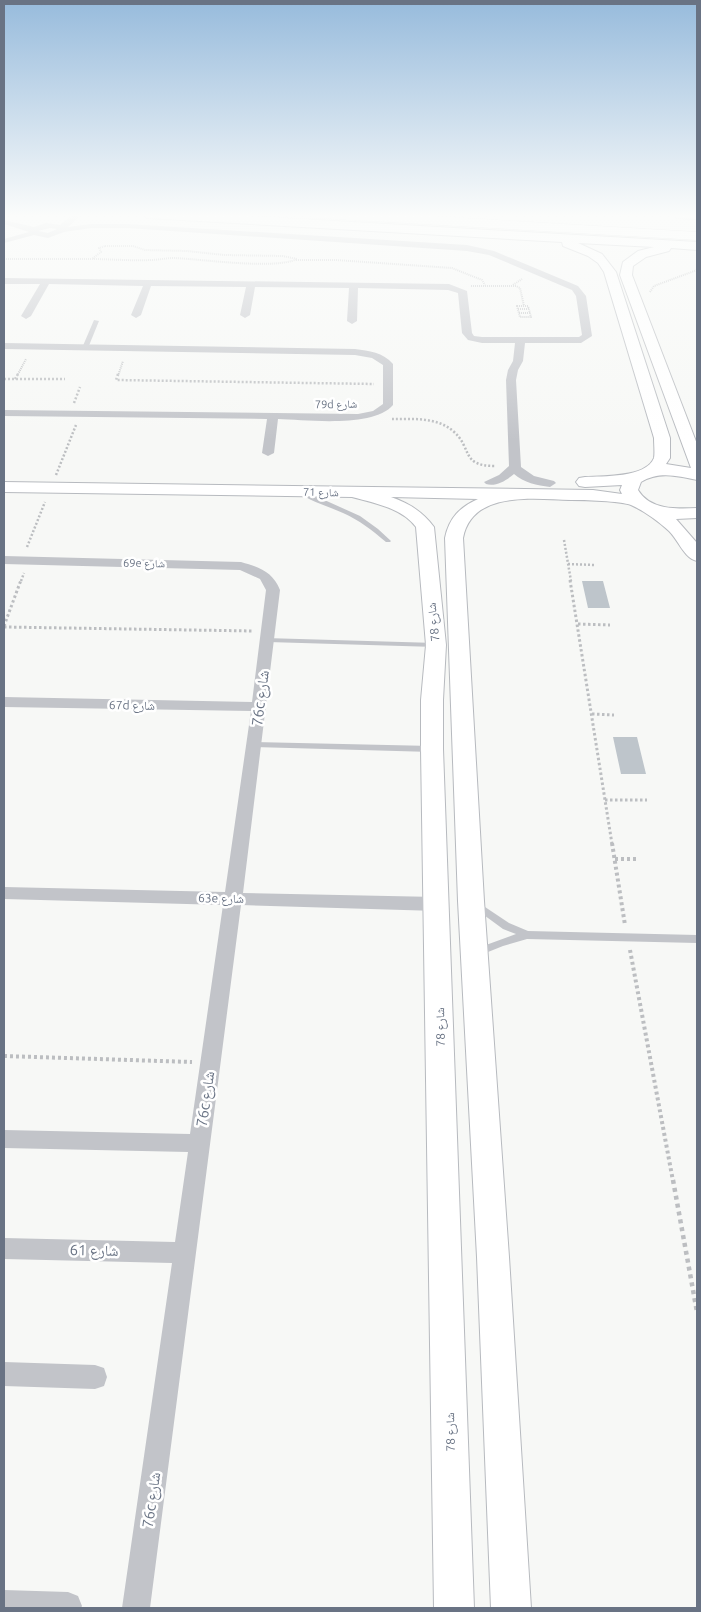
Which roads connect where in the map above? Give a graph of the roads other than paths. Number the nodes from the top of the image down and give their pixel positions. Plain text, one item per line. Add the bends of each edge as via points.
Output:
1 (42, 289) edge
2 (146, 289) edge
3 (250, 289) edge
4 (354, 289) edge
5 (458, 289) edge
6 (574, 289) edge
7 (614, 289) edge
8 (631, 289) edge
9 (136, 315) dead end
10 (245, 315) dead end
11 (26, 316) dead end
12 (96, 321) dead end
13 (352, 321) dead end
14 (502, 340) junction
15 (520, 340) junction
16 (4, 346) edge
17 (85, 348) junction
18 (514, 367) junction
19 (4, 413) edge
20 (273, 416) junction
21 (268, 453) dead end
22 (697, 465) edge
23 (514, 467) junction
24 (652, 471) junction
25 (4, 474) edge
26 (697, 475) edge
27 (633, 479) junction
28 (54, 482) junction
29 (550, 483) junction
30 (4, 487) edge
31 (500, 488) junction
32 (300, 491) junction
33 (354, 492) junction
34 (644, 505) junction
35 (697, 513) edge
36 (388, 540) dead end
37 (697, 555) edge
38 (4, 560) edge
39 (273, 590) joint
40 (268, 636) junction
41 (436, 645) junction
42 (432, 688) junction
43 (4, 702) edge
44 (259, 707) junction
45 (254, 744) junction
46 (465, 744) junction
47 (432, 749) junction
48 (434, 825) junction
49 (4, 893) edge
50 (233, 898) junction
51 (471, 901) junction
52 (437, 904) junction
53 (527, 935) junction
54 (697, 939) edge
55 (475, 954) junction
56 (4, 1139) edge
57 (199, 1142) junction
58 (4, 1248) edge
59 (184, 1253) junction
60 (4, 1374) edge
61 (95, 1377) dead end
62 (4, 1604) edge
63 (68, 1606) dead end
64 (136, 1608) edge
65 (454, 1608) edge
66 (511, 1608) edge

1 - 11 street
2 - 9 street
3 - 10 street
4 - 13 street
5 - 14 street via 462,293 468,335 476,339
6 - 15 street via 580,294 588,334 585,338 576,341
7 - 24 street via 662,438 662,458
8 - 22 street
12 - 17 lane
14 - 15 street
14 - 18 street
15 - 18 street via 518,361
16 - 17 street, 79d شارع
17 - 20 street, 79d شارع via 362,352 378,357 389,367 388,405 381,410 351,417
18 - 23 street via 511,380
19 - 20 street, 79d شارع
20 - 21 street
23 - 29 street via 530,479
23 - 31 street via 503,477
24 - 26 street via 677,470
24 - 27 street
25 - 28 street, شارع 71
27 - 29 street, شارع 71
27 - 34 street via 629,490
28 - 30 street, شارع 71
28 - 31 street, شارع 71
28 - 32 street, شارع 71
29 - 31 street, شارع 71
31 - 33 street, شارع 71
31 - 34 street, شارع 71 via 593,495
31 - 46 street, شارع 78 via 458,520 454,529
32 - 33 street, شارع 71
32 - 36 lane via 352,515
33 - 41 street, شارع 78 via 404,508 425,528
34 - 35 street, شارع 71 via 670,513
34 - 37 street via 676,528
38 - 39 street, 69e شارع via 241,566 264,575
39 - 40 street, 76c شارع
40 - 41 lane
40 - 44 street, 76c شارع
41 - 42 street, شارع 78
42 - 46 street via 443,701 450,741
42 - 47 street, شارع 78
43 - 44 street, 67d شارع
44 - 45 street, 76c شارع
45 - 47 lane
45 - 50 street, 76c شارع
46 - 51 street, شارع 78
47 - 48 street, شارع 78
48 - 51 street via 443,822 452,825 462,879
48 - 52 street, شارع 78
49 - 50 street, 63e شارع
50 - 52 street, 63e شارع
50 - 57 street, 76c شارع
51 - 53 lane via 506,926
51 - 55 street, شارع 78
52 - 65 street, شارع 78
53 - 54 lane
53 - 55 lane
55 - 66 street, شارع 78
56 - 57 street
57 - 59 street, 76c شارع
58 - 59 street, شارع 61
59 - 64 street, 76c شارع
60 - 61 street
62 - 63 street

